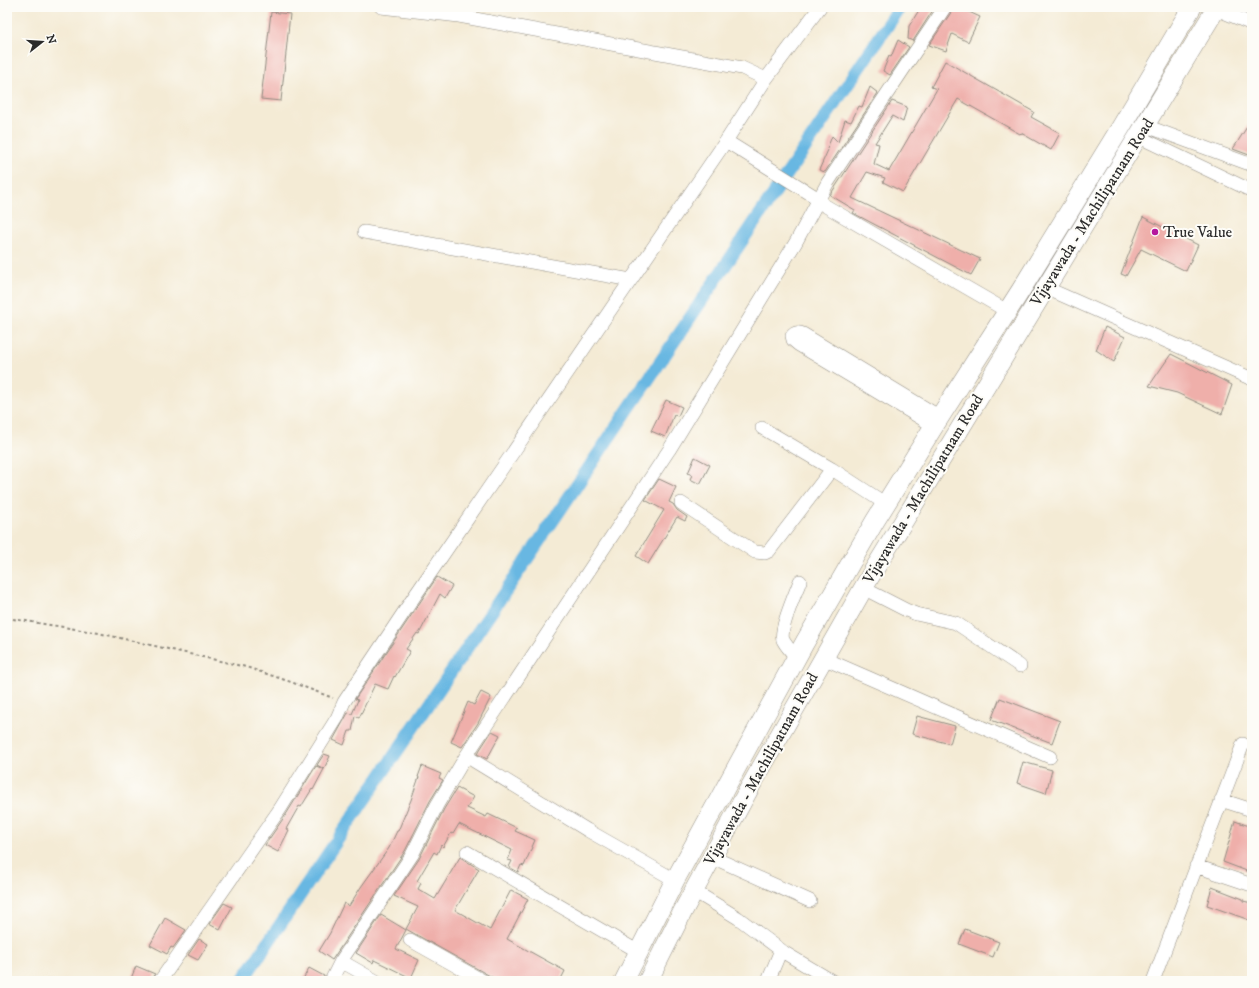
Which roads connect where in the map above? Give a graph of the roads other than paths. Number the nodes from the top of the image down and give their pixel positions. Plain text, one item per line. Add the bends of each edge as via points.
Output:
1 (381, 7) edge
2 (820, 7) edge
3 (945, 7) edge
4 (1192, 7) edge
5 (1217, 8) edge
6 (1252, 24) edge
7 (766, 79) junction
8 (1142, 132) junction
9 (726, 142) junction
10 (1252, 165) edge
11 (1252, 191) edge
12 (815, 199) junction
13 (364, 232) dead end
14 (631, 280) junction
15 (1046, 288) junction
16 (1007, 311) junction
17 (1252, 379) edge
18 (937, 422) junction
19 (762, 428) dead end
20 (832, 469) junction
21 (681, 502) dead end
22 (886, 504) junction
23 (800, 581) dead end
24 (863, 588) junction
25 (796, 658) junction
26 (823, 658) junction
27 (1020, 666) dead end
28 (1242, 744) dead end
29 (466, 756) junction
30 (1050, 757) dead end
31 (1221, 800) junction
32 (1252, 810) edge
33 (467, 852) dead end
34 (712, 857) junction
35 (1196, 866) junction
36 (675, 880) junction
37 (1252, 885) edge
38 (694, 891) junction
39 (810, 901) dead end
40 (410, 940) dead end
41 (781, 950) junction
42 (639, 952) junction
43 (341, 962) junction
44 (160, 981) edge
45 (331, 981) edge
46 (376, 981) edge
47 (483, 981) edge
48 (624, 981) edge
49 (648, 981) edge
50 (768, 981) edge
51 (832, 981) edge
52 (1153, 981) edge

1 - 7 street via 459,16 742,68
2 - 7 street
3 - 12 street
4 - 16 highway, Vijayawada - Machilipatnam Road
5 - 6 street
5 - 8 highway, Vijayawada - Machilipatnam Road
7 - 9 street
8 - 10 street
8 - 11 street
8 - 15 highway, Vijayawada - Machilipatnam Road
9 - 12 street
9 - 14 street
12 - 16 street
12 - 29 street via 796,242 778,273 669,450
13 - 14 street
14 - 44 street via 344,702 337,718 280,809
15 - 17 street
15 - 24 highway, Vijayawada - Machilipatnam Road
16 - 18 highway, Vijayawada - Machilipatnam Road
18 - 18 street via 799,345 792,336 797,332 803,334
18 - 22 highway, Vijayawada - Machilipatnam Road
19 - 20 street
20 - 21 street via 765,553 755,552
20 - 22 street
22 - 25 highway, Vijayawada - Machilipatnam Road
23 - 25 street via 782,634 783,640
24 - 26 highway, Vijayawada - Machilipatnam Road
24 - 27 street via 916,614 956,623
25 - 36 highway, Vijayawada - Machilipatnam Road
26 - 30 street
26 - 34 highway, Vijayawada - Machilipatnam Road
28 - 31 street
29 - 36 street
29 - 43 street via 412,855
31 - 32 street
31 - 35 street
33 - 42 street
34 - 38 highway, Vijayawada - Machilipatnam Road
34 - 39 street
35 - 37 street
35 - 52 street
36 - 42 highway, Vijayawada - Machilipatnam Road
38 - 41 street via 738,918
38 - 49 highway, Vijayawada - Machilipatnam Road
40 - 47 street
41 - 50 street
41 - 51 street
42 - 48 highway, Vijayawada - Machilipatnam Road
43 - 45 street
43 - 46 street

